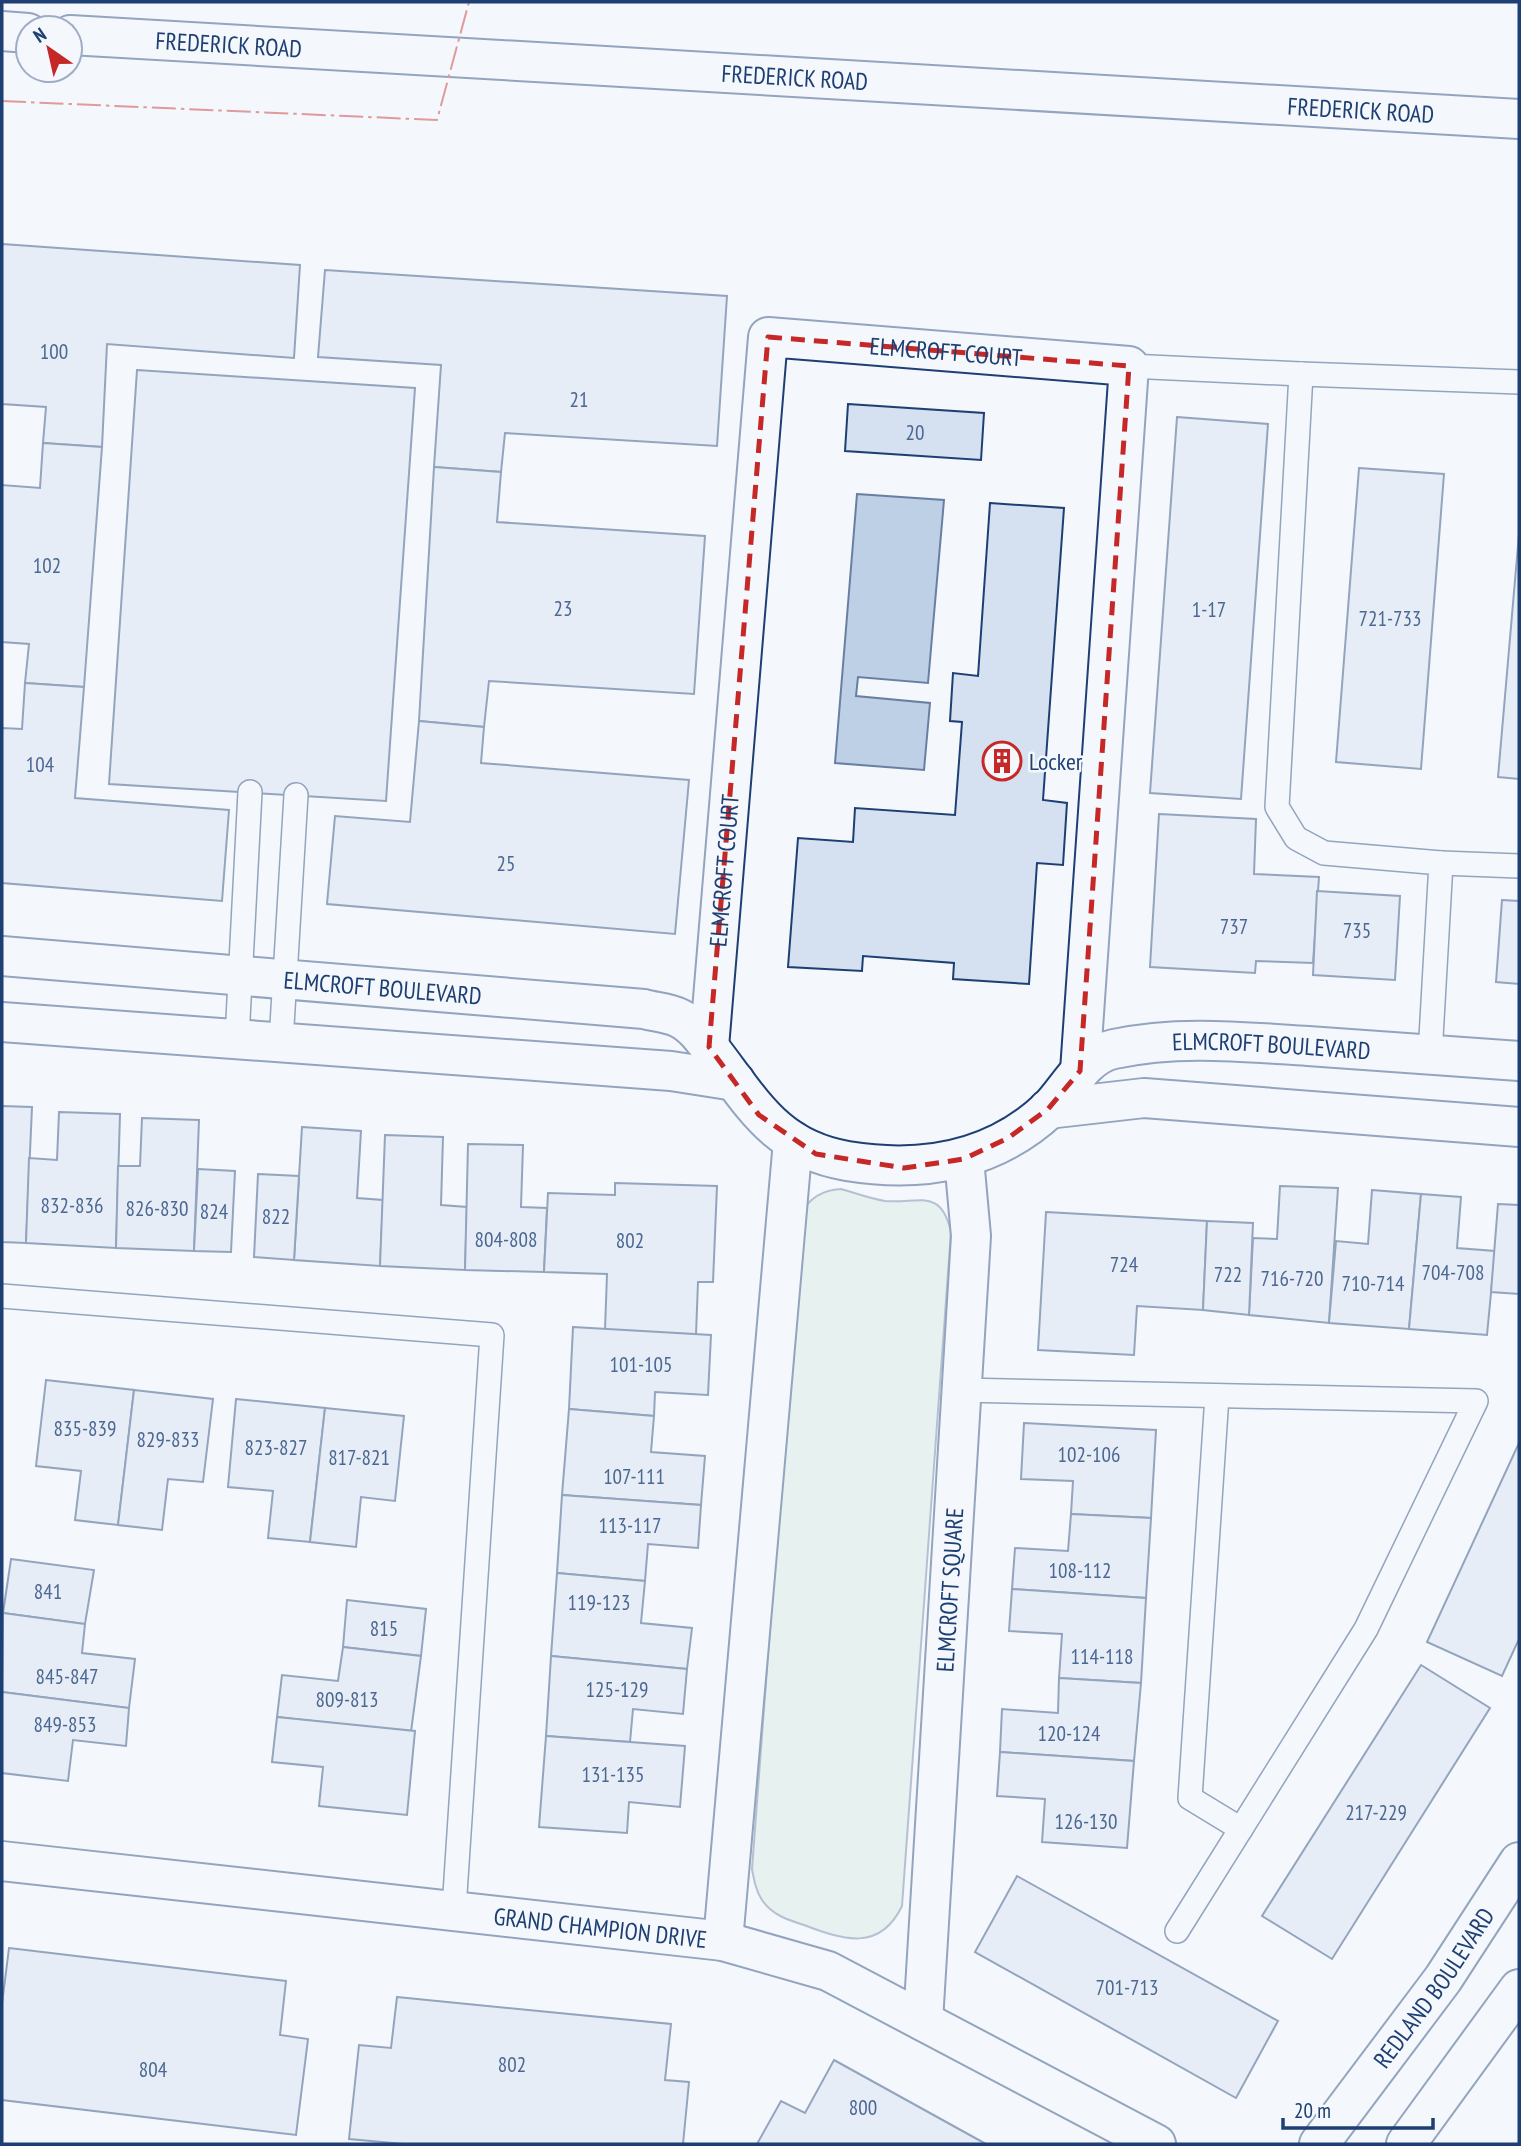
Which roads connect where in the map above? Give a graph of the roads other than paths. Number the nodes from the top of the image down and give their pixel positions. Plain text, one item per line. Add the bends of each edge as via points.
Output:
1 (84, 36) edge
2 (1519, 119) edge
3 (1129, 366) junction
4 (1301, 374) junction
5 (1519, 382) edge
6 (250, 792) dead end
7 (296, 795) dead end
8 (1441, 863) junction
9 (1519, 866) edge
10 (2, 956) edge
11 (242, 976) junction
12 (285, 979) junction
13 (2, 1022) edge
14 (237, 1038) junction
15 (281, 1042) junction
16 (709, 1047) junction
17 (1430, 1055) junction
18 (1519, 1061) edge
19 (1080, 1071) junction
20 (735, 1081) junction
21 (1048, 1109) junction
22 (1519, 1127) edge
23 (793, 1141) junction
24 (964, 1159) junction
25 (2, 1296) edge
26 (962, 1390) junction
27 (1217, 1396) junction
28 (1241, 1829) junction
29 (2, 1861) edge
30 (1519, 1862) edge
31 (454, 1909) junction
32 (1177, 1931) dead end
33 (723, 1941) junction
34 (1519, 1989) edge
35 (923, 2021) junction
36 (1156, 2144) edge
37 (1320, 2144) edge
38 (1406, 2144) edge

1 - 2 street, FREDERICK ROAD
3 - 4 lane
3 - 16 street, ELMCROFT COURT via 768,337
3 - 19 street
4 - 5 lane
4 - 8 lane via 1277,807 1296,838 1324,853
6 - 11 lane
7 - 12 lane
8 - 9 lane
8 - 17 lane
10 - 11 street, ELMCROFT BOULEVARD
11 - 12 street, ELMCROFT BOULEVARD
11 - 14 lane
12 - 15 lane
12 - 16 street, ELMCROFT BOULEVARD via 643,1009 680,1018
13 - 14 street
14 - 15 street
15 - 20 street
16 - 20 street, ELMCROFT BOULEVARD
17 - 18 street, ELMCROFT BOULEVARD
17 - 19 street, ELMCROFT BOULEVARD via 1192,1038 1110,1049
19 - 21 street, ELMCROFT BOULEVARD
20 - 23 street, ELMCROFT BOULEVARD via 759,1115
21 - 22 street, ELMCROFT BOULEVARD via 1144,1098
21 - 24 street, ELMCROFT BOULEVARD via 1008,1138
23 - 24 street, ELMCROFT BOULEVARD via 816,1154 875,1165 904,1168
23 - 33 street
24 - 26 street, ELMCROFT SQUARE via 971,1236
25 - 31 lane via 492,1335
26 - 27 lane
26 - 35 street, ELMCROFT SQUARE
27 - 28 lane via 1190,1798
27 - 28 lane via 1476,1401 1366,1629
28 - 32 lane
29 - 31 street, GRAND CHAMPION DRIVE
30 - 37 street, REDLAND BOULEVARD via 1443,1979
31 - 33 street, GRAND CHAMPION DRIVE
33 - 35 street, GRAND CHAMPION DRIVE via 828,1971
34 - 38 street
35 - 36 street, GRAND CHAMPION DRIVE

